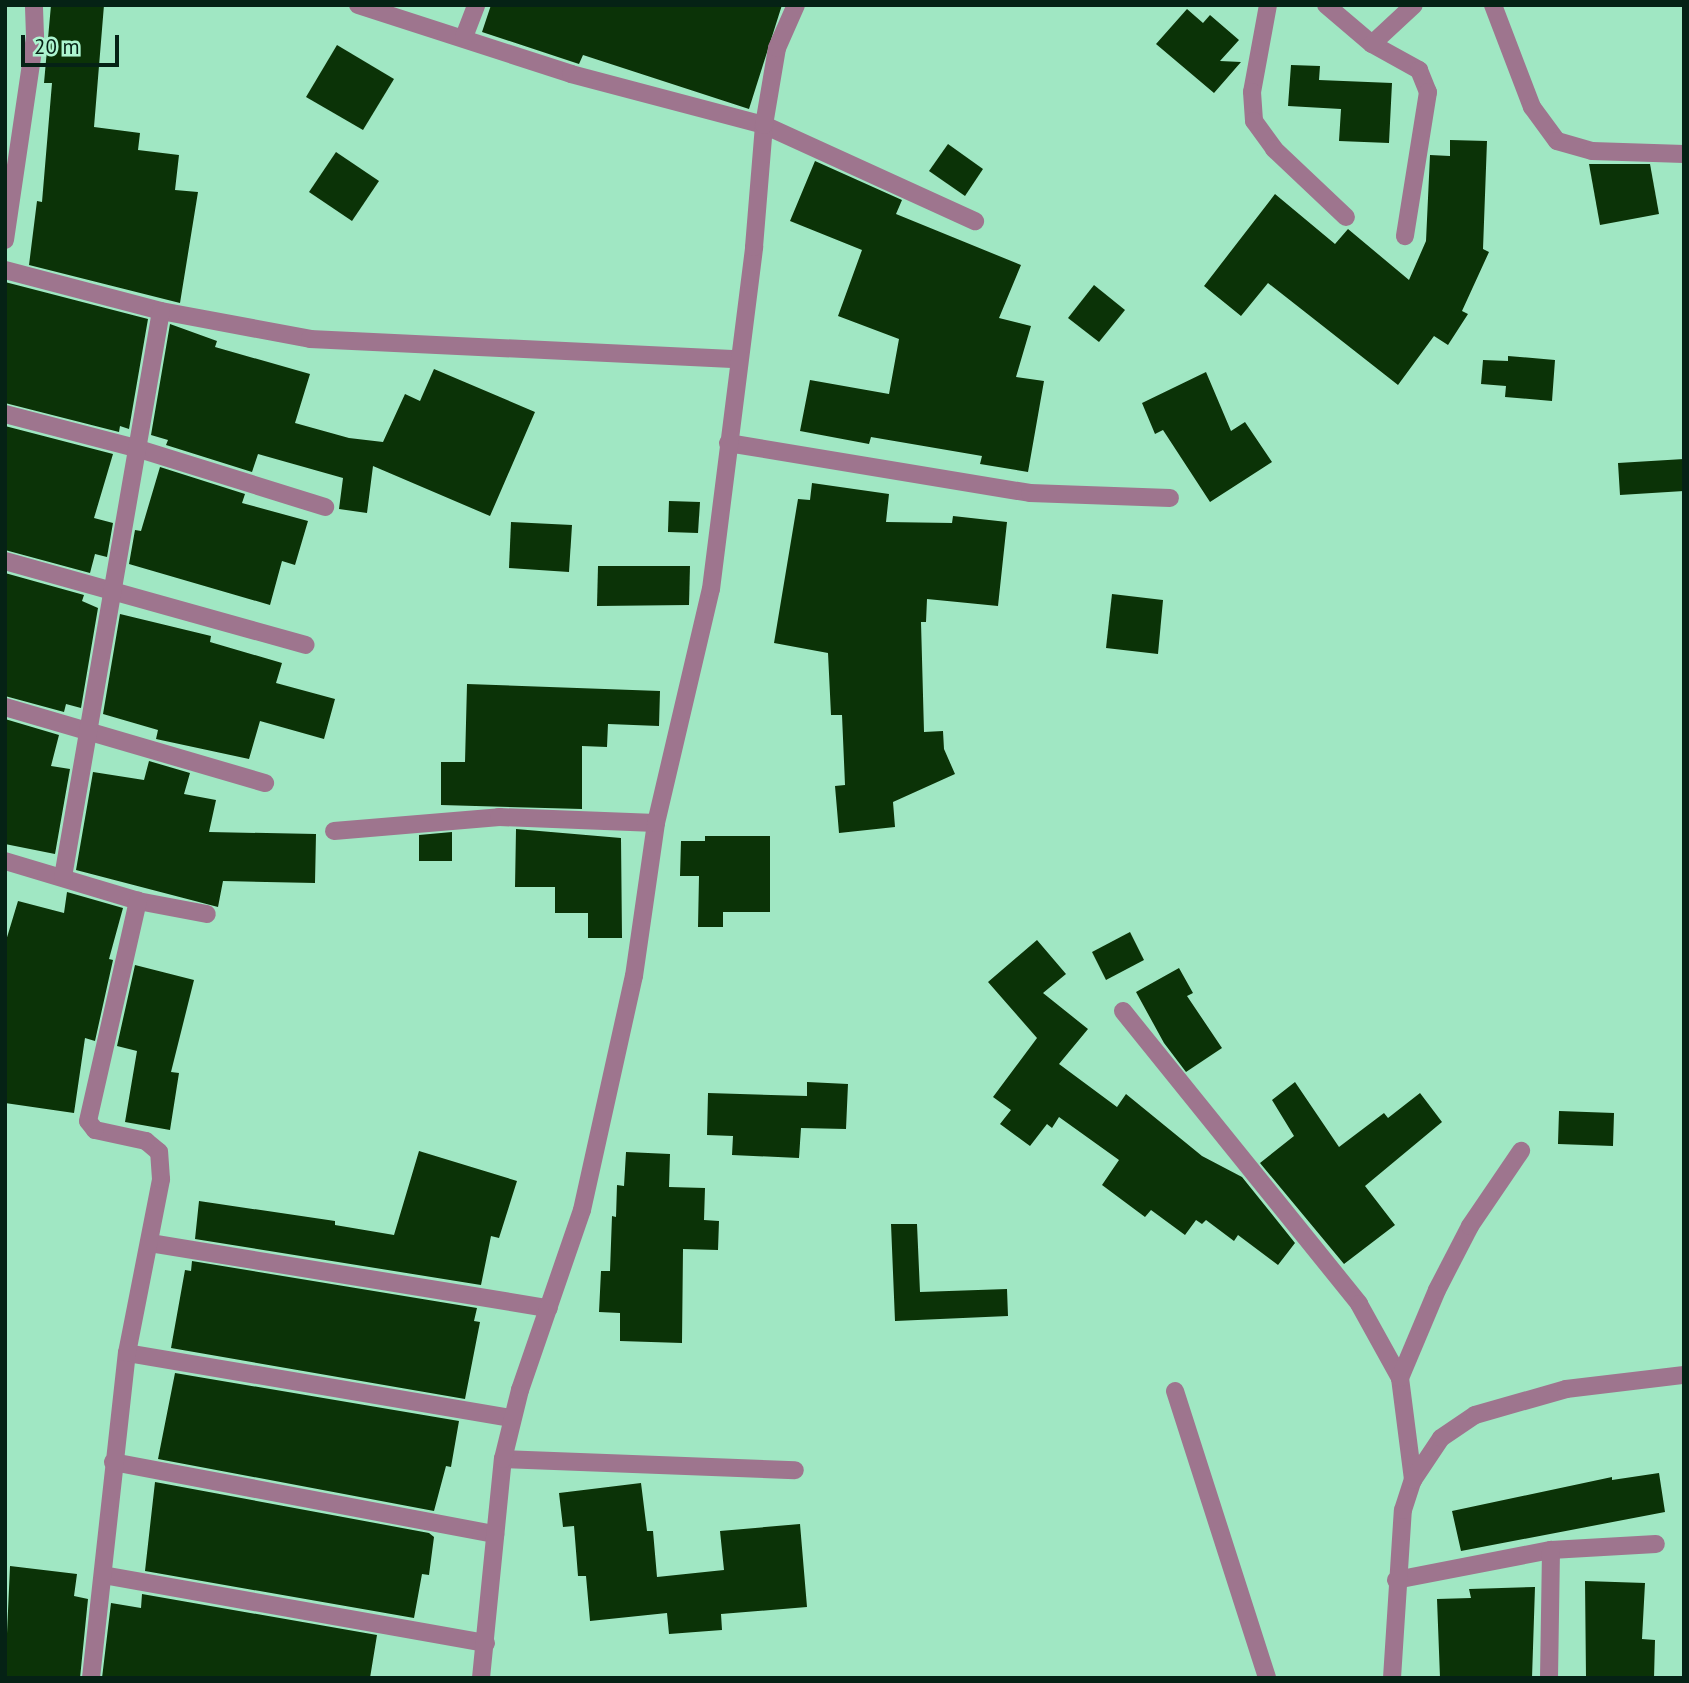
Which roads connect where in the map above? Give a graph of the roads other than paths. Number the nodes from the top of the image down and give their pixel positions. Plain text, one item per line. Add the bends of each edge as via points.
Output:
1 (34, 5) edge
2 (358, 5) edge
3 (476, 5) edge
4 (796, 5) edge
5 (1268, 5) edge
6 (1326, 5) edge
7 (1414, 5) edge
8 (1493, 5) edge
9 (464, 37) junction
10 (1372, 44) junction
11 (764, 125) junction
12 (1684, 153) edge
13 (1346, 217) dead end
14 (975, 221) dead end
15 (1405, 236) dead end
16 (5, 240) edge
17 (5, 270) edge
18 (161, 311) junction
19 (738, 359) junction
20 (5, 414) edge
21 (728, 443) junction
22 (139, 449) junction
23 (1170, 498) dead end
24 (325, 507) dead end
25 (5, 561) edge
26 (113, 590) junction
27 (305, 645) dead end
28 (5, 708) edge
29 (89, 732) junction
30 (265, 783) dead end
31 (656, 823) junction
32 (334, 831) dead end
33 (5, 861) edge
34 (63, 877) junction
35 (138, 901) junction
36 (207, 914) dead end
37 (1123, 1011) dead end
38 (1521, 1151) dead end
39 (150, 1243) junction
40 (549, 1308) junction
41 (127, 1353) junction
42 (1684, 1374) edge
43 (1401, 1378) junction
44 (1175, 1391) dead end
45 (512, 1418) junction
46 (503, 1459) junction
47 (113, 1462) junction
48 (795, 1470) dead end
49 (1413, 1480) junction
50 (495, 1534) junction
51 (1656, 1544) dead end
52 (1551, 1550) junction
53 (103, 1575) junction
54 (1396, 1580) junction
55 (486, 1643) junction
56 (91, 1678) edge
57 (481, 1678) edge
58 (1267, 1678) edge
59 (1392, 1678) edge
60 (1549, 1678) edge

1 - 16 street via 35,36
2 - 9 street
3 - 9 street
4 - 11 street via 777,48
5 - 13 street via 1252,92 1254,121 1274,149
6 - 10 street
7 - 10 street
8 - 12 street via 1532,107 1557,141 1592,151
9 - 11 street via 571,74
10 - 15 street via 1419,70 1427,92
11 - 14 street
11 - 19 street via 754,247
17 - 18 street
18 - 19 street via 310,339
18 - 22 street
19 - 21 street
20 - 22 street
21 - 23 street via 1030,493
21 - 31 street via 710,589
22 - 24 street
22 - 26 street
25 - 26 street
26 - 27 street
26 - 29 street
28 - 29 street
29 - 30 street
29 - 34 street
31 - 32 street via 499,817
31 - 40 street via 615,1069 582,1210
33 - 34 street
34 - 35 street
35 - 36 street
35 - 39 street via 87,1108 88,1121 95,1130 146,1141 159,1152 161,1179
37 - 43 street via 1359,1304
38 - 43 street via 1470,1226 1437,1290
39 - 40 street
39 - 41 street
40 - 45 street
41 - 45 street
41 - 47 street
42 - 49 street via 1566,1389 1475,1415 1441,1438
43 - 49 street
44 - 58 street
45 - 46 street
46 - 48 street
46 - 50 street
47 - 50 street
47 - 53 street
49 - 54 street via 1403,1510
50 - 55 street
51 - 52 street
52 - 54 street
52 - 60 street
53 - 55 street
53 - 56 street
54 - 59 street
55 - 57 street

